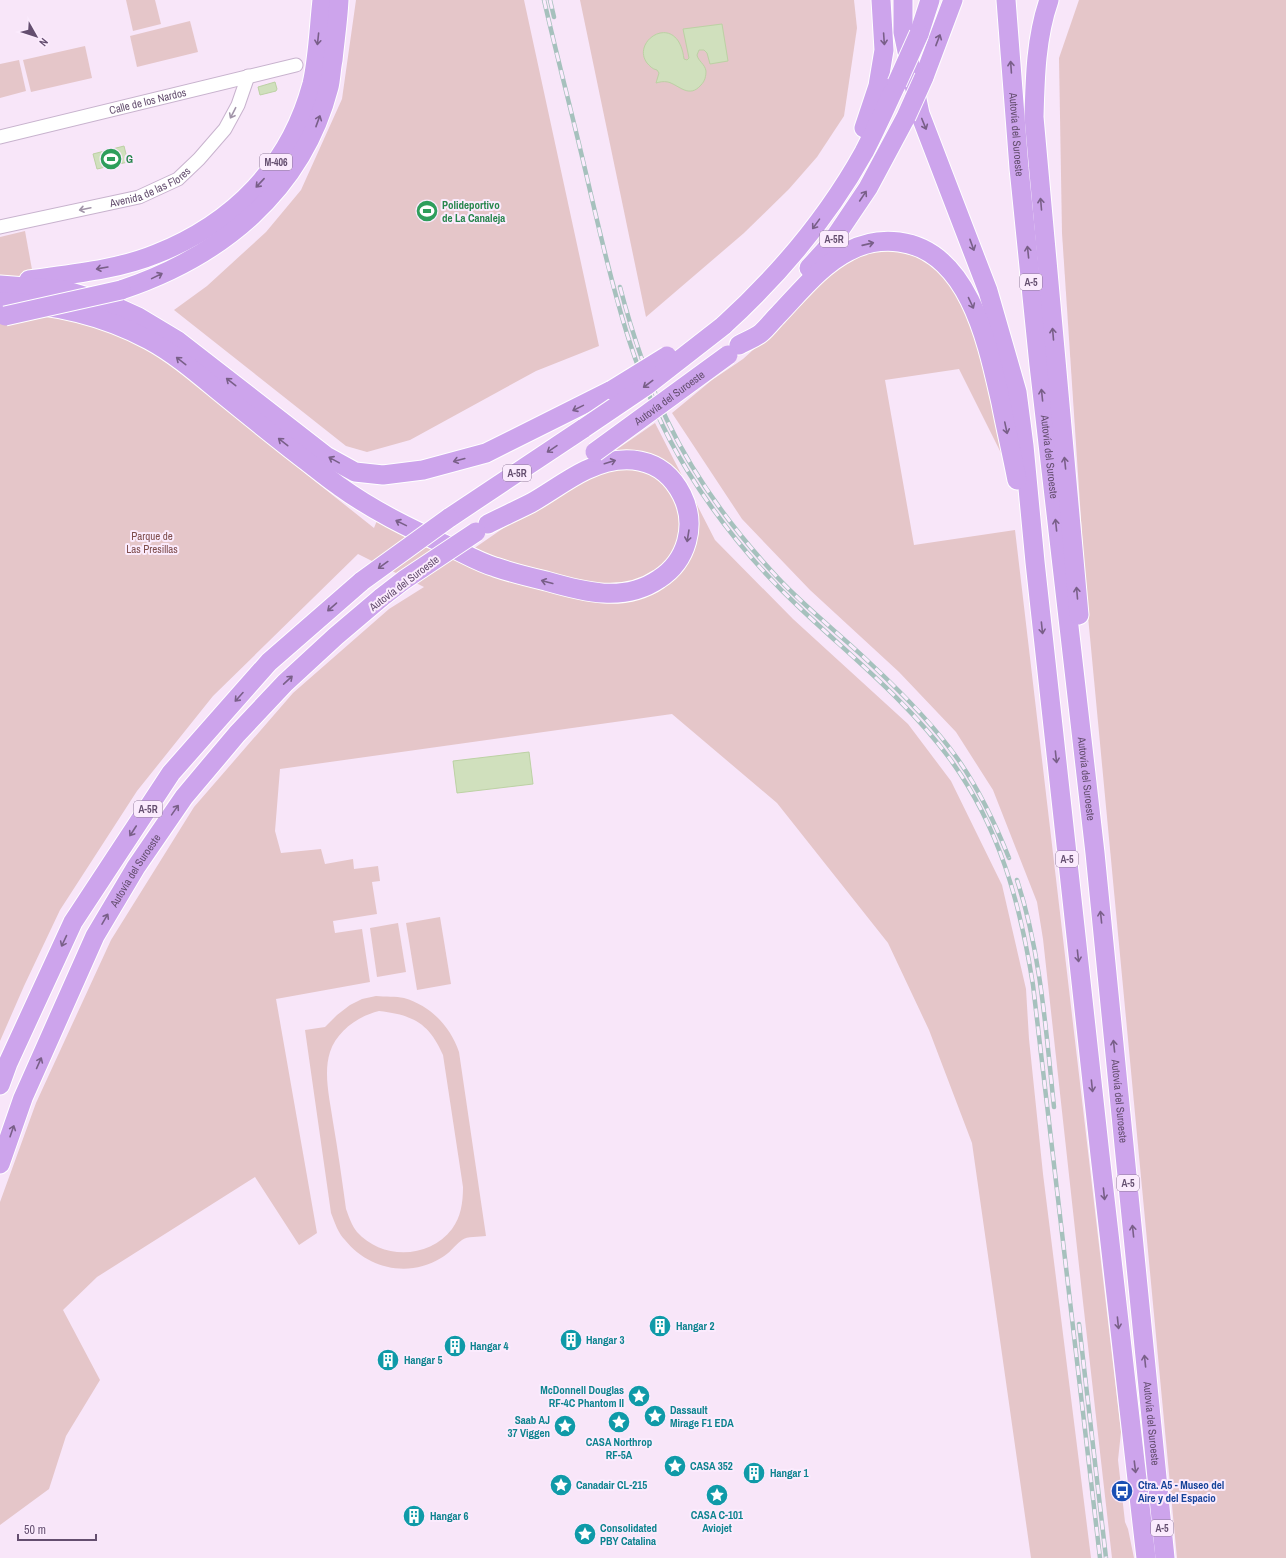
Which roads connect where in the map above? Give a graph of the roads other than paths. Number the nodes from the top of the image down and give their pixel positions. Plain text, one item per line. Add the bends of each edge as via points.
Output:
1 (322, 0) edge
2 (339, 0) edge
3 (880, 0) edge
4 (899, 0) edge
5 (903, 0) edge
6 (930, 0) edge
7 (952, 0) edge
8 (1006, 0) edge
9 (1048, 0) edge
10 (1062, 0) edge
11 (911, 33) junction
12 (296, 65) dead end
13 (248, 76) junction
14 (1034, 117) junction
15 (0, 137) edge
16 (839, 192) junction
17 (0, 227) edge
18 (0, 285) edge
19 (2, 312) edge
20 (723, 326) junction
21 (734, 350) junction
22 (482, 528) junction
23 (1035, 562) junction
24 (1096, 869) junction
25 (0, 1085) edge
26 (0, 1164) edge
27 (1146, 1558) edge
28 (1166, 1558) edge

1 -> 18 highway, M-406 via 312,83 303,112 290,140 267,176 228,214 207,229 140,259 114,266
19 -> 2 highway, M-406, bridge via 121,290 151,280 176,268 249,219 283,183 301,156 316,125 329,87
3 -> 16 highway via 884,50 878,86
4 - 11 highway
5 - 11 highway, Autovía del Suroeste / A-5
6 - 11 highway, Autovía del Suroeste / A-5R
21 -> 7 highway, Autovía del Suroeste / A-5R, bridge via 829,246 868,188 924,77
24 -> 8 highway, Autovía del Suroeste / A-5 via 1040,373 1019,168
9 - 14 highway via 1035,72
10 - 14 highway via 1050,31
11 - 16 highway, Autovía del Suroeste / A-5R, bridge via 897,83 863,152
11 -> 23 highway, Autovía del Suroeste / A-5 via 920,114 988,291 1017,392
12 - 13 street, Calle de los Nardos
13 - 15 street, Calle de los Nardos
13 -> 17 street, Avenida de las Flores via 225,129 200,159 178,179 138,197
24 -> 14 highway via 1097,816
16 -> 20 highway, Autovía del Suroeste / A-5R via 815,226 764,286
20 -> 18 highway, bridge via 688,343 612,390 486,453 423,470 383,475 355,472 326,456 178,341 138,317 105,302 64,290
22 -> 19 highway via 586,470 619,459 642,460 658,467 674,481 686,504 689,527 687,542 680,559 669,573 653,583 628,592 585,592 493,567 397,522 339,487 178,358 148,339 68,309 17,302
20 -> 25 highway, Autovía del Suroeste / A-5R, bridge via 646,386 449,518 362,581 269,662 171,773 73,922
21 - 22 highway, Autovía del Suroeste / A-5R, bridge via 596,452
21 -> 23 highway via 760,333 834,259 850,250 890,241 904,243 929,253 951,272 961,285 983,333 994,371
26 -> 22 highway, Autovía del Suroeste / A-5R, bridge via 23,1098 95,936 136,867 184,797 237,734 285,683 336,636 404,580
23 -> 27 highway, Autovía del Suroeste / A-5
28 -> 24 highway, Autovía del Suroeste / A-5

